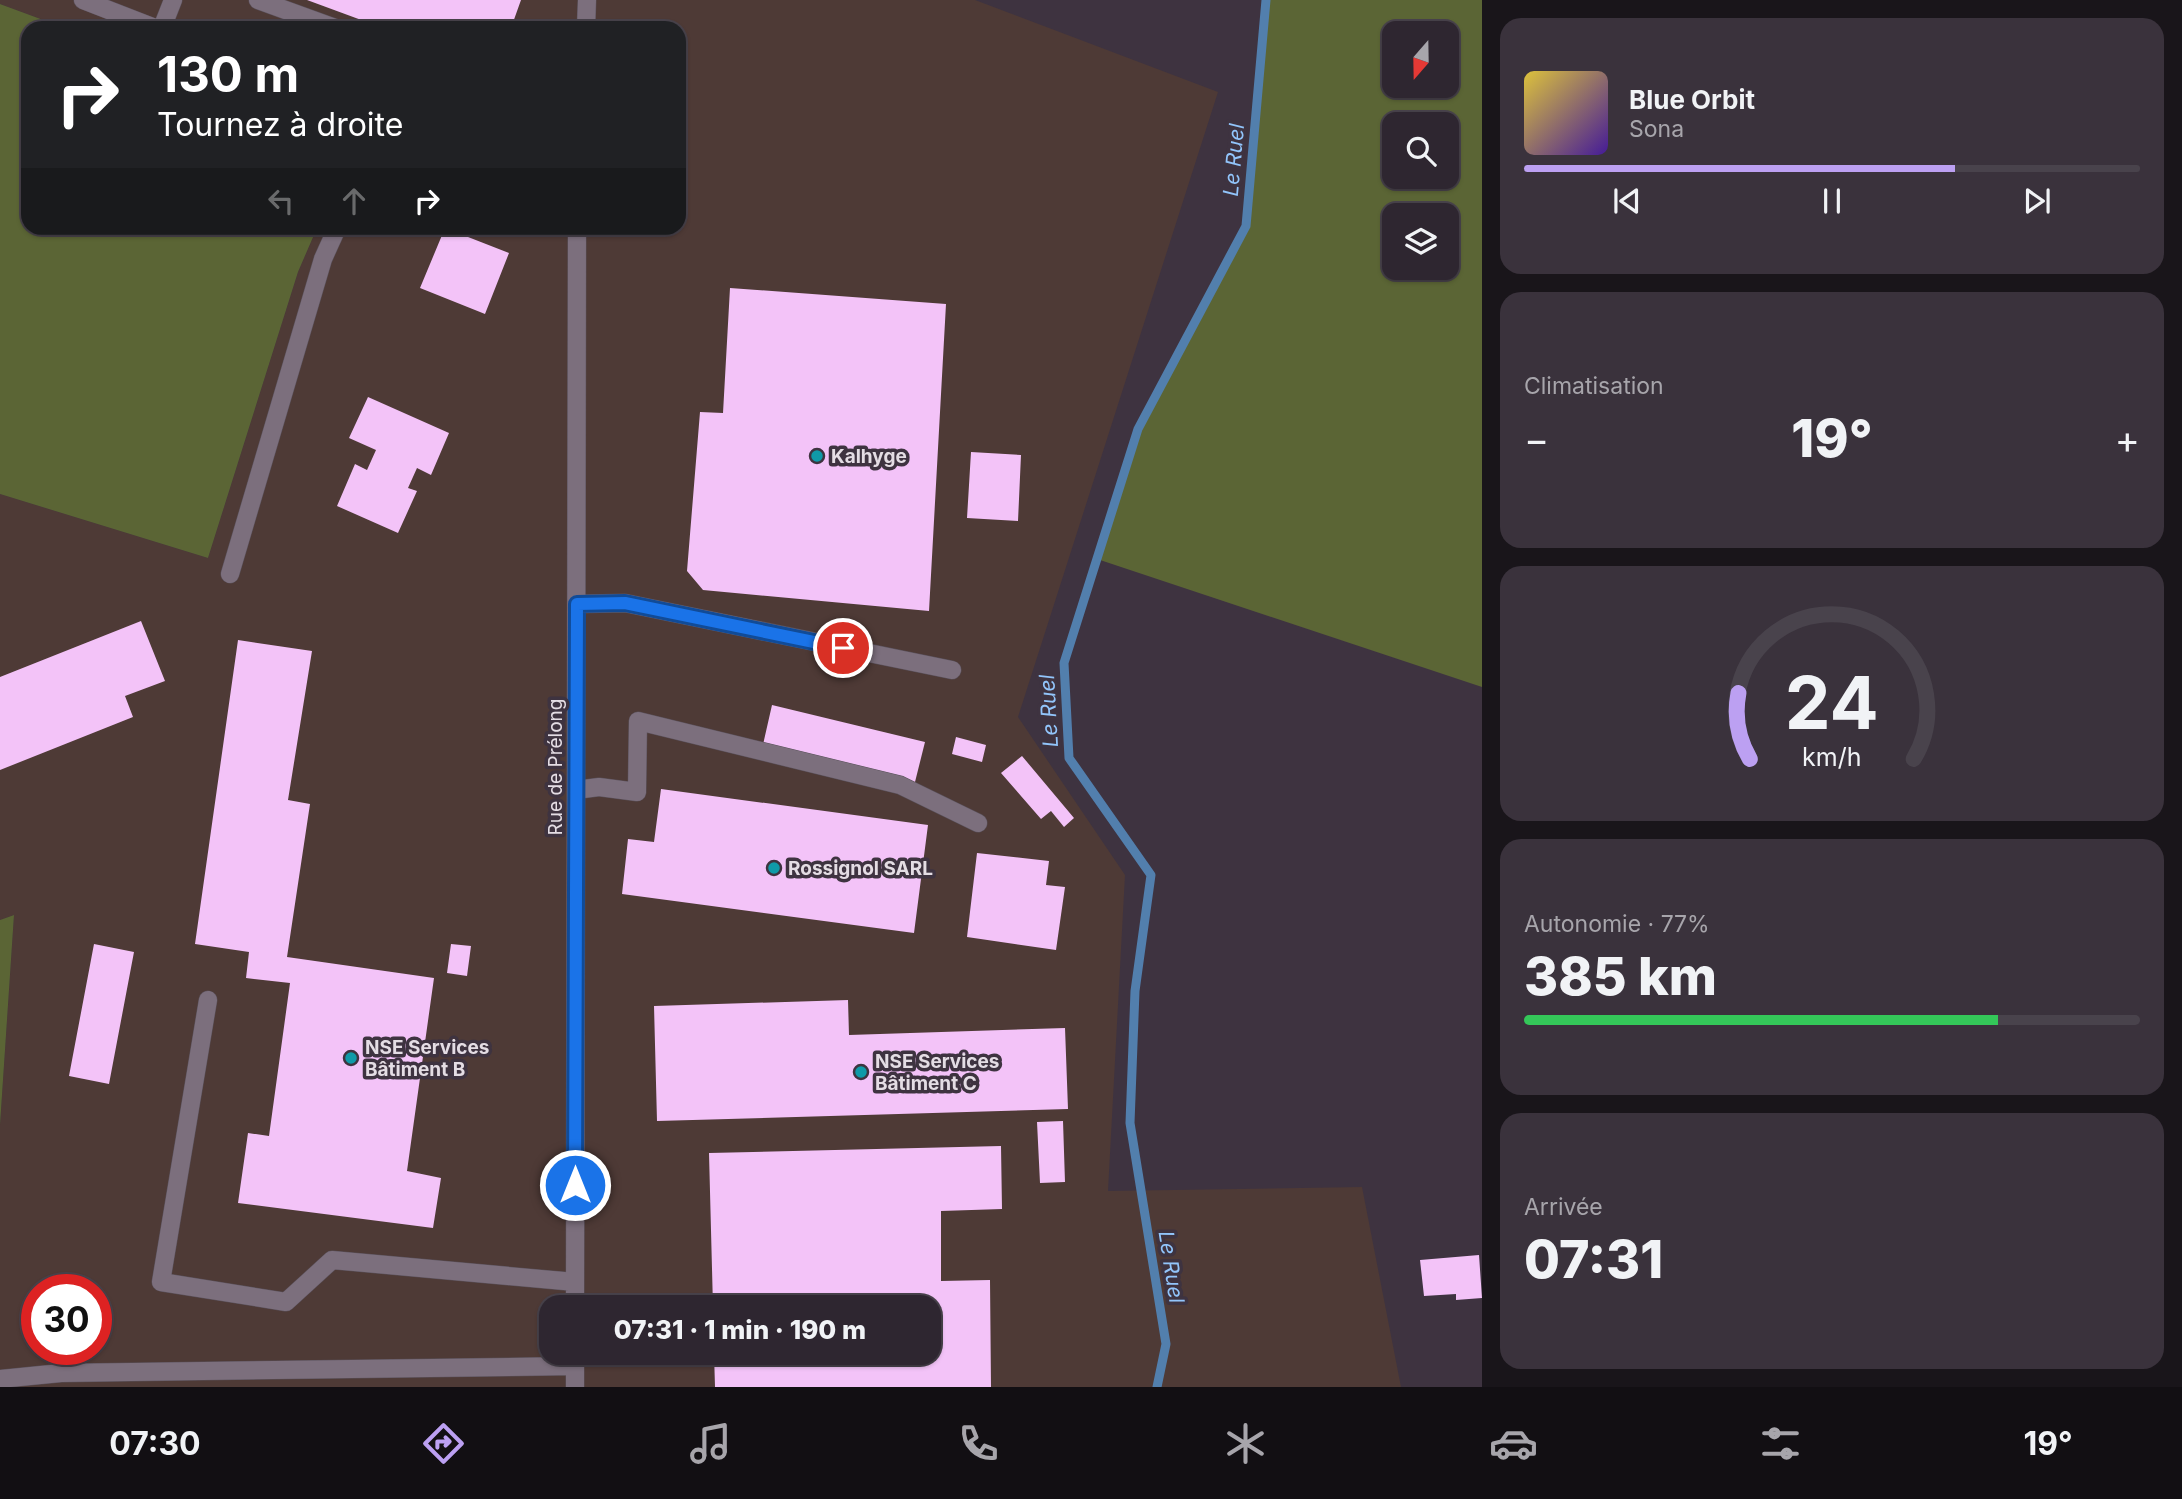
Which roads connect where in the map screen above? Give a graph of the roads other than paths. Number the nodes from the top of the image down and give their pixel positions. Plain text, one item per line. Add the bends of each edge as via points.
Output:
1 (83, 0) edge
2 (173, 0) edge
3 (258, 0) edge
4 (587, 0) edge
5 (137, 21) edge
6 (165, 21) edge
7 (316, 21) edge
8 (586, 21) edge
9 (335, 235) edge
10 (577, 235) edge
11 (230, 574) dead end
12 (577, 604) junction
13 (952, 670) dead end
14 (576, 790) junction
15 (978, 823) dead end
16 (208, 999) dead end
17 (575, 1282) junction
18 (575, 1295) edge
19 (539, 1360) edge
20 (575, 1365) edge
21 (3, 1378) edge
22 (575, 1387) edge

1 - 5 street
2 - 6 street
3 - 7 street
4 - 8 street
9 - 11 street via 323,260
10 - 12 street, Rue de Prélong
12 - 13 street via 625,603
12 - 14 street, Rue de Prélong
14 - 15 street via 599,787 637,792 638,721 900,785
14 - 17 street, Rue de Prélong
16 - 17 street via 161,1282 286,1302 332,1260
17 - 18 street, Rue de Prélong
19 - 21 street
20 - 22 street

